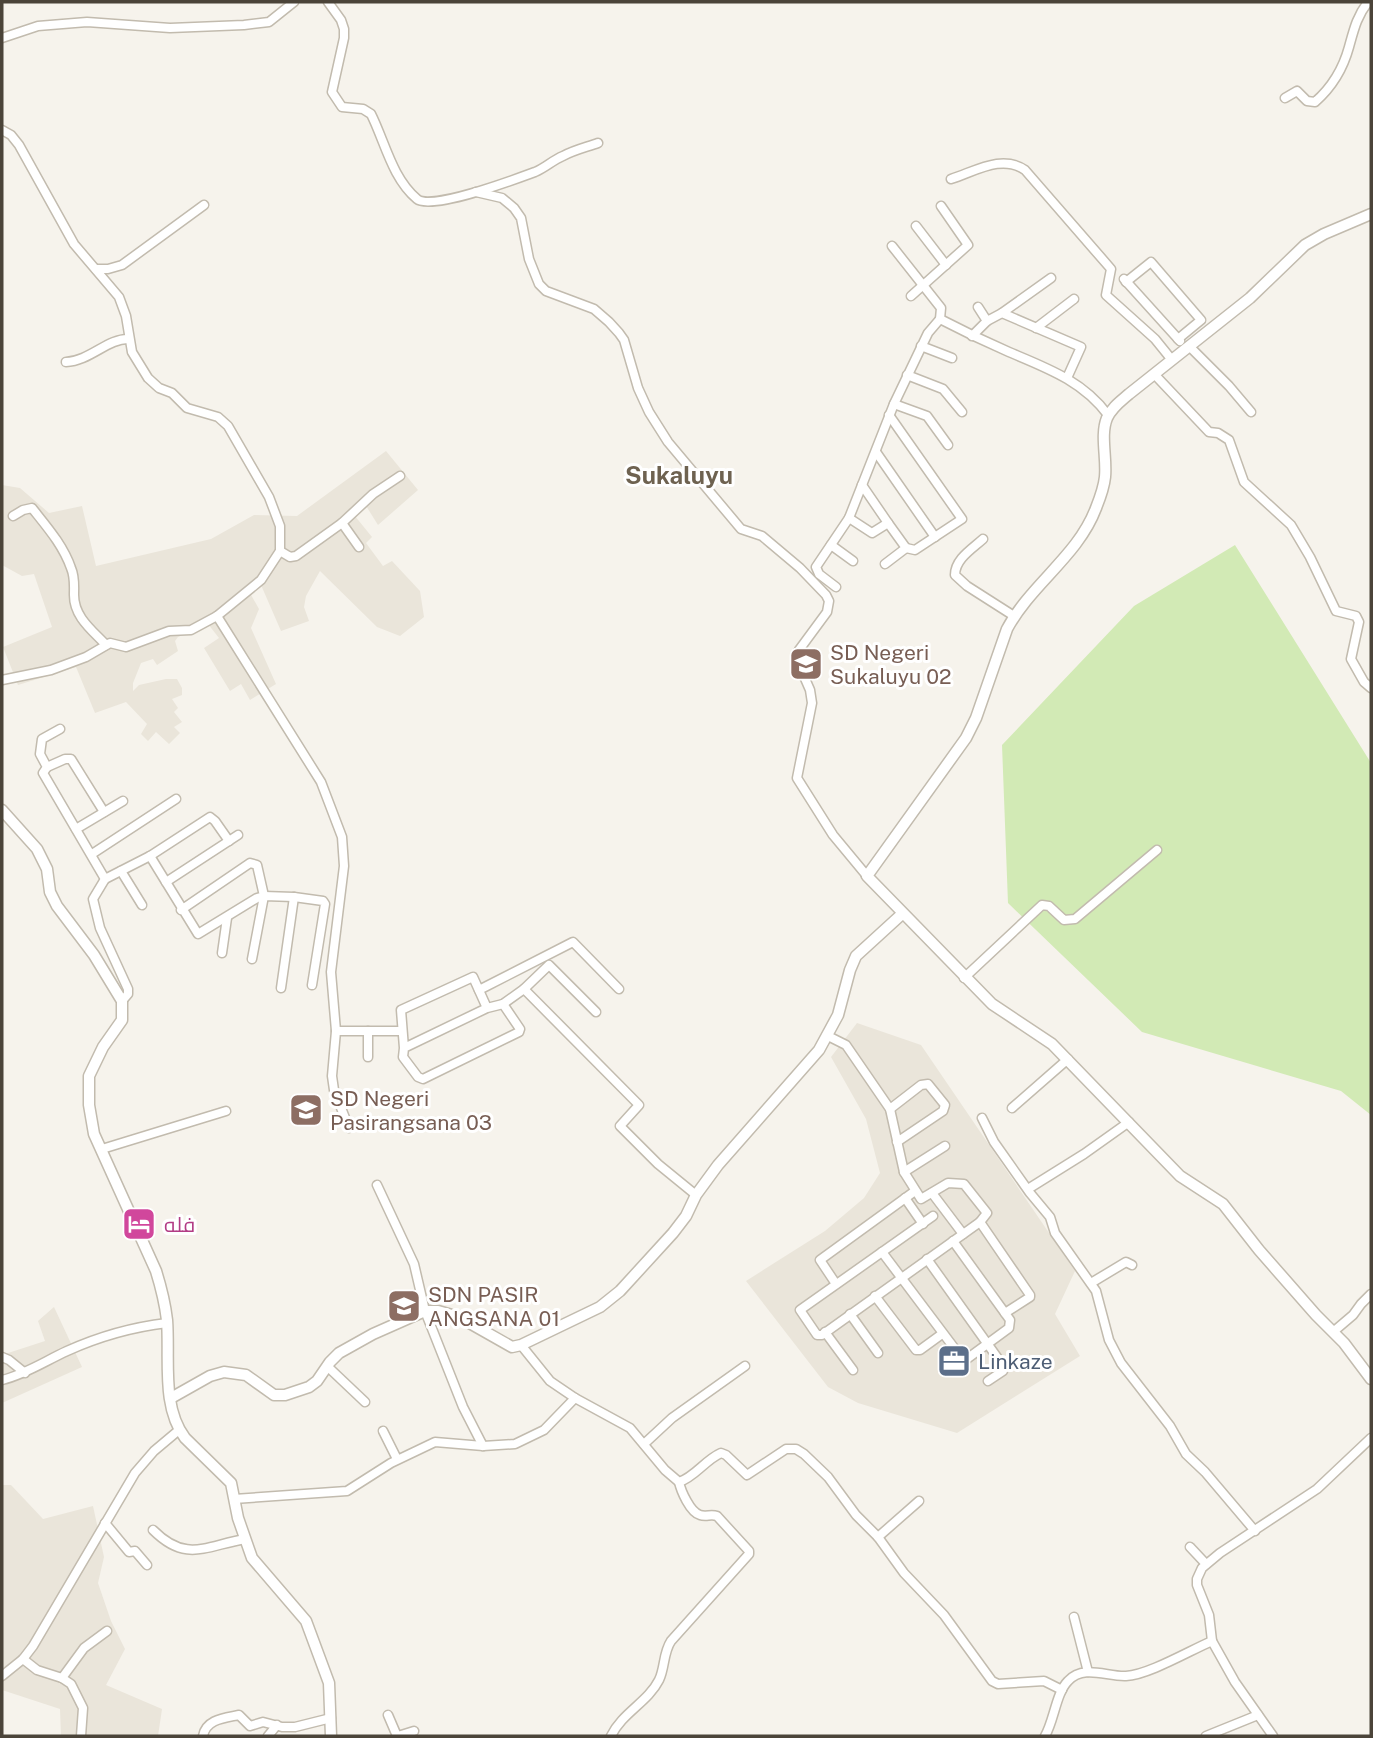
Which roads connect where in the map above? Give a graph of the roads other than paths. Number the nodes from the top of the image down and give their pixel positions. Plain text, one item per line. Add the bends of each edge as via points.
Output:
1 (295, 2) edge
2 (328, 2) edge
3 (1368, 2) edge
4 (2, 38) edge
5 (1285, 98) dead end
6 (2, 130) edge
7 (598, 143) dead end
8 (951, 179) dead end
9 (476, 192) junction
10 (204, 205) dead end
11 (941, 206) dead end
12 (1371, 214) edge
13 (916, 226) dead end
14 (891, 246) dead end
15 (946, 265) junction
16 (96, 269) junction
17 (1051, 278) dead end
18 (923, 285) junction
19 (911, 296) dead end
20 (1074, 299) dead end
21 (978, 307) dead end
22 (1002, 313) junction
23 (940, 319) junction
24 (987, 321) junction
25 (1036, 327) junction
26 (972, 336) junction
27 (129, 339) junction
28 (1178, 340) junction
29 (921, 346) junction
30 (1188, 348) junction
31 (951, 358) dead end
32 (1172, 360) junction
33 (66, 362) dead end
34 (908, 375) junction
35 (1155, 375) junction
36 (1067, 378) junction
37 (894, 404) junction
38 (962, 412) dead end
39 (1251, 412) dead end
40 (889, 415) junction
41 (1108, 415) junction
42 (948, 445) dead end
43 (876, 452) junction
44 (401, 476) dead end
45 (862, 485) junction
46 (13, 516) dead end
47 (849, 518) junction
48 (342, 523) junction
49 (888, 523) junction
50 (935, 537) junction
51 (983, 539) dead end
52 (831, 545) junction
53 (359, 547) dead end
54 (906, 548) junction
55 (280, 551) junction
56 (853, 561) dead end
57 (885, 564) dead end
58 (836, 587) dead end
59 (217, 616) junction
60 (1014, 616) junction
61 (106, 645) junction
62 (2, 680) edge
63 (1371, 688) edge
64 (60, 729) dead end
65 (47, 767) junction
66 (176, 799) dead end
67 (123, 801) dead end
68 (2, 810) edge
69 (104, 812) junction
70 (76, 829) junction
71 (238, 835) dead end
72 (229, 841) junction
73 (1157, 850) dead end
74 (92, 854) junction
75 (149, 856) junction
76 (121, 871) junction
77 (867, 876) junction
78 (105, 879) junction
79 (166, 882) junction
80 (264, 897) junction
81 (294, 897) junction
82 (142, 905) dead end
83 (181, 910) junction
84 (902, 914) junction
85 (227, 918) junction
86 (554, 951) junction
87 (222, 953) dead end
88 (252, 959) dead end
89 (549, 965) junction
90 (964, 978) junction
91 (312, 985) dead end
92 (281, 988) dead end
93 (524, 989) junction
94 (619, 989) dead end
95 (479, 990) junction
96 (121, 1001) junction
97 (503, 1004) junction
98 (487, 1008) junction
99 (596, 1012) dead end
100 (337, 1031) junction
101 (368, 1031) junction
102 (402, 1031) junction
103 (828, 1037) junction
104 (404, 1048) junction
105 (368, 1057) dead end
106 (1068, 1059) junction
107 (1012, 1108) dead end
108 (890, 1109) junction
109 (226, 1111) dead end
110 (982, 1118) dead end
111 (1129, 1122) junction
112 (349, 1128) dead end
113 (897, 1142) junction
114 (945, 1146) dead end
115 (102, 1149) junction
116 (904, 1172) junction
117 (377, 1185) dead end
118 (1028, 1189) junction
119 (915, 1191) junction
120 (932, 1193) junction
121 (696, 1195) junction
122 (905, 1198) junction
123 (933, 1216) dead end
124 (979, 1222) junction
125 (923, 1224) junction
126 (963, 1234) junction
127 (953, 1241) junction
128 (882, 1252) junction
129 (927, 1259) junction
130 (1132, 1265) dead end
131 (901, 1278) junction
132 (1091, 1283) junction
133 (836, 1284) junction
134 (1371, 1294) edge
135 (875, 1296) junction
136 (425, 1311) junction
137 (850, 1314) junction
138 (1005, 1314) junction
139 (167, 1323) junction
140 (825, 1332) junction
141 (1333, 1332) junction
142 (942, 1334) junction
143 (988, 1344) junction
144 (521, 1345) junction
145 (878, 1353) dead end
146 (2, 1357) edge
147 (327, 1366) junction
148 (745, 1366) dead end
149 (853, 1370) dead end
150 (1369, 1371) edge
151 (25, 1373) junction
152 (2, 1380) edge
153 (988, 1381) dead end
154 (172, 1398) junction
155 (575, 1398) junction
156 (365, 1402) dead end
157 (179, 1430) junction
158 (383, 1431) dead end
159 (1371, 1438) edge
160 (644, 1444) junction
161 (482, 1446) junction
162 (397, 1460) junction
163 (679, 1482) junction
164 (234, 1499) junction
165 (919, 1500) dead end
166 (105, 1523) junction
167 (153, 1530) dead end
168 (1255, 1531) junction
169 (878, 1537) junction
170 (245, 1539) junction
171 (1190, 1547) dead end
172 (147, 1564) dead end
173 (1206, 1564) junction
174 (1074, 1617) dead end
175 (107, 1631) dead end
176 (1212, 1641) junction
177 (23, 1658) junction
178 (1088, 1672) junction
179 (2, 1676) edge
180 (62, 1678) junction
181 (1062, 1690) junction
182 (388, 1715) dead end
183 (1258, 1715) junction
184 (331, 1718) junction
185 (276, 1725) junction
186 (414, 1731) dead end
187 (81, 1736) edge
188 (203, 1736) edge
189 (268, 1736) edge
190 (331, 1736) edge
191 (397, 1736) edge
192 (611, 1736) edge
193 (1045, 1736) edge
194 (1206, 1736) edge
195 (1273, 1736) edge

1 - 4 street via 268,22 244,25 170,28 87,22 38,26
2 - 9 street via 344,29 334,98 342,107 371,114 398,176 418,201 436,202
3 - 5 street via 1357,18 1334,82 1314,102 1297,91
6 - 16 street via 16,141 63,227
7 - 9 street
8 - 32 street via 998,163 1016,164 1025,170 1111,269 1106,295
9 - 77 street via 502,198 514,208 521,218 529,259 546,291 594,309 619,333 649,412 668,442 741,529 762,536 826,595 827,612 796,658 812,703 797,778 833,835
10 - 16 street via 122,265
11 - 15 street via 968,246
12 - 30 street via 1305,245
13 - 15 street
14 - 18 street
15 - 18 street
16 - 27 street via 122,304
17 - 22 street
18 - 19 street
18 - 23 street via 941,308
20 - 25 street
21 - 24 street
22 - 24 street
22 - 25 street
23 - 26 street
23 - 29 street
24 - 26 street
25 - 36 street via 1081,347
26 - 36 street
27 - 33 street
27 - 55 street via 152,383 187,408 218,417 233,433 273,506 280,526
28 - 28 street via 1201,320 1152,262 1125,280
28 - 30 street
29 - 31 street
29 - 34 street
30 - 32 street
30 - 39 street
32 - 35 street
34 - 37 street
34 - 38 street via 943,390
35 - 41 street
35 - 63 street via 1209,432 1229,440 1244,482 1291,525 1336,611 1358,619 1351,659
36 - 41 street via 1097,399
37 - 40 street
37 - 42 street via 926,416
40 - 43 street
40 - 50 street via 962,519
41 - 60 street via 1105,475 1093,517 1081,539
43 - 45 street
43 - 50 street
44 - 48 street
45 - 47 street
45 - 49 street
46 - 61 street via 32,508 56,538 71,568 79,617
47 - 49 street via 874,533
47 - 52 street
48 - 53 street
48 - 55 street via 294,557
49 - 54 street
50 - 54 street via 915,550
51 - 60 street via 960,560 955,575
52 - 56 street
52 - 58 street via 817,571
54 - 57 street
55 - 59 street via 258,583
59 - 61 street via 191,630 169,631 129,646
59 - 100 street via 321,782 342,837 344,866 331,972
60 - 77 street via 966,738
61 - 62 street via 51,670
64 - 65 street via 42,739 40,754
65 - 69 street via 70,758
65 - 70 street via 44,775
66 - 74 street
67 - 69 street
68 - 96 street via 37,849 57,906
69 - 70 street
70 - 74 street
71 - 72 street
72 - 75 street via 209,817
72 - 79 street
73 - 90 street via 1074,919 1064,920 1042,905
74 - 78 street
75 - 76 street
75 - 79 street
76 - 78 street
76 - 82 street
77 - 84 street
78 - 96 street via 93,899 100,928 128,989
79 - 83 street
80 - 81 street
80 - 83 street via 253,862
80 - 85 street
80 - 88 street
81 - 91 street via 325,904
81 - 92 street
83 - 85 street via 198,934
84 - 90 street
84 - 103 street via 852,963 842,1006
85 - 87 street
86 - 89 street
86 - 94 street via 573,942
86 - 95 street
89 - 93 street
89 - 99 street
90 - 106 street via 999,1011
93 - 97 street
93 - 121 street via 639,1105 620,1126
95 - 98 street
95 - 102 street via 473,977 401,1010
96 - 115 street via 122,1020 103,1047 88,1082 94,1134
97 - 98 street
97 - 104 street via 520,1028 517,1034 423,1079 403,1057
98 - 104 street
100 - 101 street
100 - 112 street via 332,1083
101 - 102 street
101 - 105 street
102 - 104 street
103 - 108 street via 846,1045
103 - 121 street
106 - 107 street
106 - 111 street
108 - 113 street
108 - 113 street via 928,1084 945,1105 943,1111
109 - 115 street
110 - 118 street
111 - 118 street
111 - 141 street via 1180,1176 1223,1204
113 - 116 street
114 - 116 street
115 - 139 street via 156,1271
116 - 119 street
117 - 136 street via 414,1264
118 - 132 street
119 - 120 street via 920,1199
119 - 122 street
120 - 124 street via 948,1183 964,1184 987,1213
120 - 126 street
121 - 144 street via 673,1233 609,1300
122 - 125 street
122 - 133 street via 820,1259
123 - 125 street
124 - 126 street
124 - 138 street via 1030,1295
125 - 128 street
126 - 127 street
127 - 129 street
127 - 138 street
128 - 131 street
128 - 133 street
129 - 131 street
129 - 143 street
130 - 132 street via 1126,1262
131 - 135 street
131 - 142 street
132 - 168 street via 1121,1363 1186,1454
133 - 140 street via 800,1311 817,1335
134 - 141 street
135 - 137 street
135 - 142 street via 916,1350
136 - 144 street via 459,1317 507,1345
136 - 147 street via 361,1340
136 - 161 street
137 - 140 street
137 - 145 street
138 - 143 street via 1009,1328
139 - 151 street via 85,1343
139 - 154 street
140 - 149 street
141 - 150 street
142 - 143 street via 962,1361
143 - 153 street via 1004,1367
144 - 155 street via 541,1371
146 - 151 street
147 - 154 street via 314,1384 285,1395 271,1394 246,1376 224,1372
147 - 156 street
148 - 160 street
151 - 152 street
154 - 157 street via 170,1406
155 - 160 street via 626,1425
155 - 161 street via 535,1436 515,1444
157 - 164 street via 225,1475
157 - 166 street via 135,1473
158 - 162 street
159 - 168 street via 1329,1480
160 - 163 street
161 - 162 street via 435,1442
162 - 164 street via 347,1491
163 - 169 street via 721,1453 747,1475 786,1449 796,1449 828,1477
163 - 192 street via 696,1512 717,1517 749,1554 671,1642 659,1680
164 - 170 street
165 - 169 street
166 - 172 street via 129,1552 135,1551
166 - 177 street
167 - 170 street via 186,1551
168 - 173 street
169 - 181 street via 949,1621 992,1681 1044,1681
170 - 184 street via 256,1565 306,1621 326,1672
171 - 173 street
173 - 176 street via 1197,1579
174 - 178 street
175 - 180 street via 84,1648
176 - 178 street via 1136,1674
176 - 183 street
177 - 179 street
177 - 180 street via 37,1670
178 - 181 street via 1073,1677
180 - 187 street via 74,1689 83,1708
181 - 193 street
182 - 191 street
183 - 194 street
183 - 195 street
184 - 185 street via 295,1727
184 - 190 street
185 - 188 street via 249,1726 239,1715 213,1722
185 - 189 street
186 - 191 street

